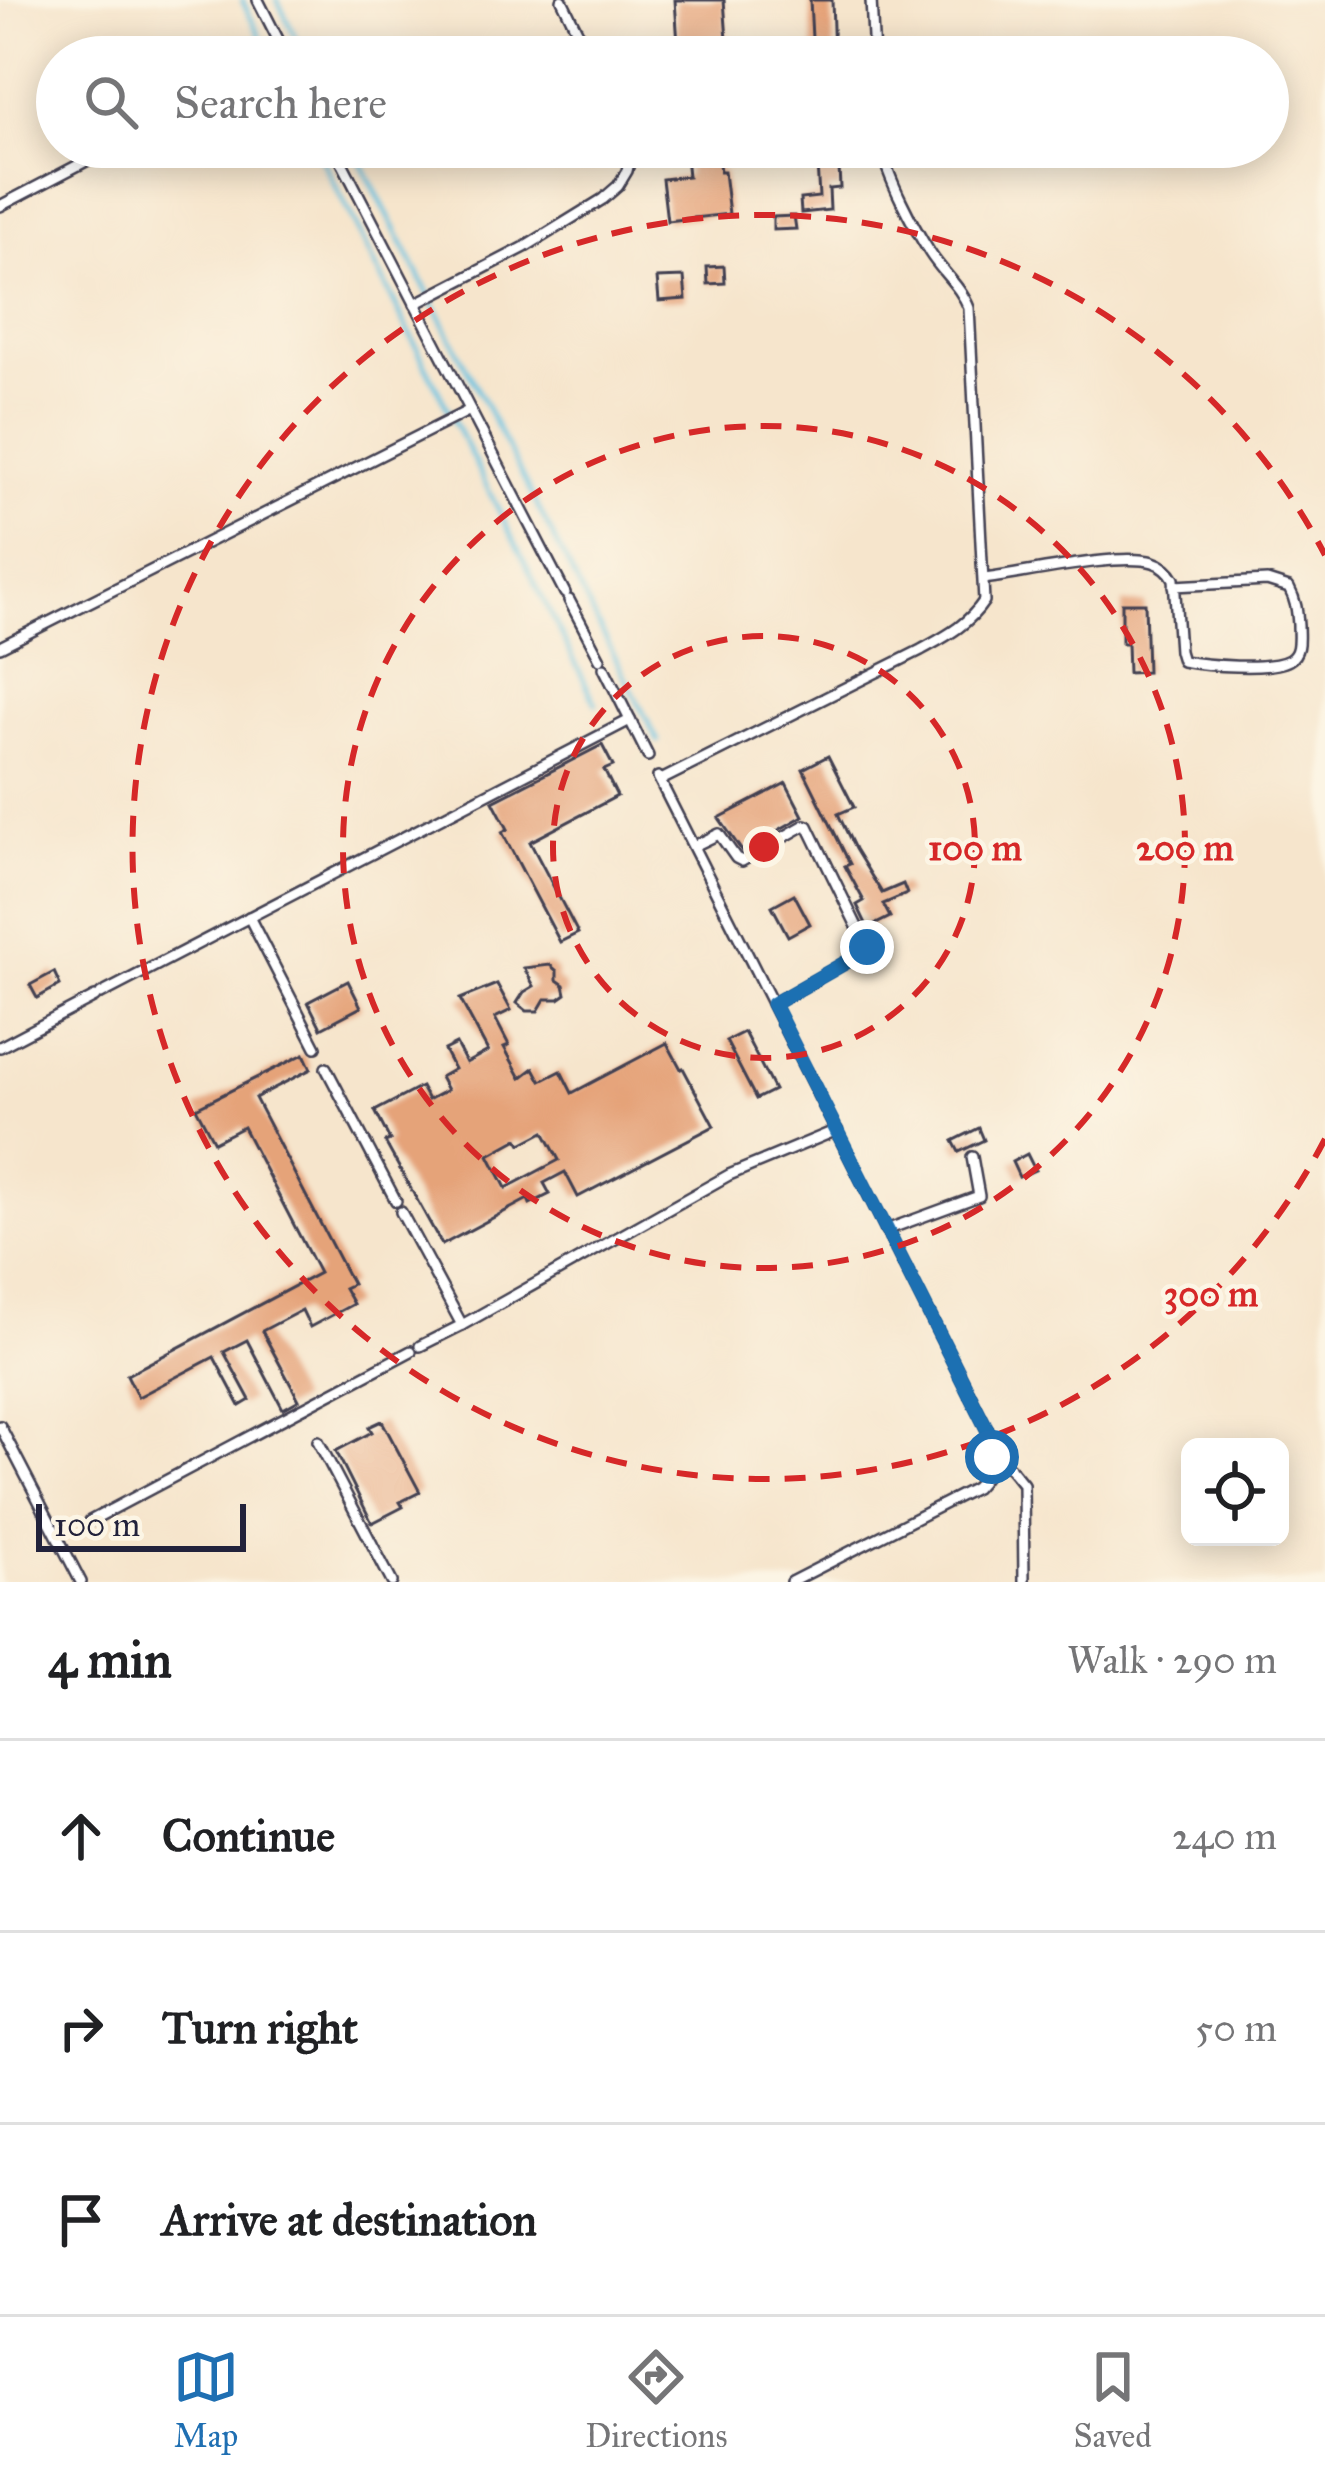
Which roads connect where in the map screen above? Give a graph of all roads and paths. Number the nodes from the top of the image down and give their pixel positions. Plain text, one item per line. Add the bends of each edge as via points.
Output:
1 (258, 0) edge
2 (562, 0) edge
3 (871, 0) edge
4 (276, 36) edge
5 (580, 36) edge
6 (873, 36) edge
7 (73, 168) edge
8 (345, 168) edge
9 (628, 168) edge
10 (886, 168) edge
11 (0, 206) edge
12 (415, 304) junction
13 (470, 410) junction
14 (984, 579) junction
15 (1174, 586) junction
16 (0, 647) edge
17 (630, 720) junction
18 (648, 756) dead end
19 (694, 846) junction
20 (249, 917) junction
21 (773, 1004) junction
22 (0, 1047) edge
23 (316, 1047) dead end
24 (326, 1068) dead end
25 (837, 1130) junction
26 (972, 1157) dead end
27 (886, 1230) junction
28 (462, 1325) junction
29 (0, 1426) edge
30 (318, 1441) dead end
31 (992, 1457) junction
32 (90, 1521) dead end
33 (71, 1532) dead end
34 (57, 1536) junction
35 (81, 1582) edge
36 (392, 1582) edge
37 (790, 1582) edge
38 (1024, 1582) edge

1 - 4 lane
2 - 5 lane
3 - 6 lane
7 - 11 lane
8 - 12 lane
9 - 12 lane via 603,200
10 - 14 lane via 930,254 969,308
12 - 13 lane
13 - 16 lane
13 - 17 lane
14 - 15 lane via 1129,558 1170,571
14 - 19 lane via 984,601 955,631 659,778
15 - 15 lane via 1182,661 1258,666 1294,657 1297,606 1288,588 1267,581
17 - 18 lane
17 - 20 lane
19 - 21 lane
19 - 21 lane via 719,834 742,861 805,825 818,846 867,947
20 - 22 lane
20 - 23 lane
21 - 25 lane
24 - 28 lane
25 - 27 lane
25 - 28 lane via 729,1175
26 - 27 lane via 980,1196
27 - 31 lane via 991,1437
28 - 32 lane
29 - 34 lane
30 - 36 lane
31 - 37 lane via 975,1488
31 - 38 lane via 1023,1484
33 - 34 lane
34 - 35 lane

